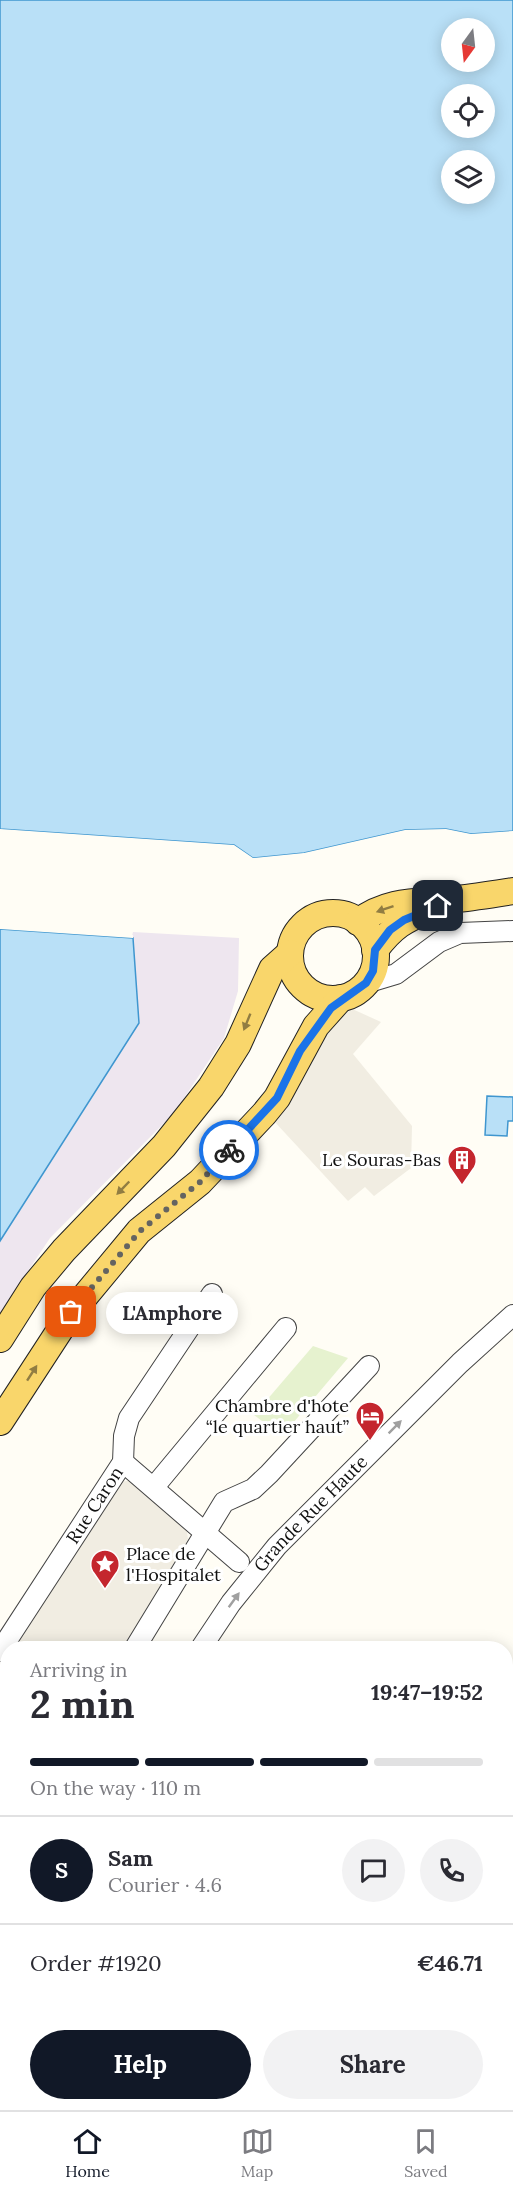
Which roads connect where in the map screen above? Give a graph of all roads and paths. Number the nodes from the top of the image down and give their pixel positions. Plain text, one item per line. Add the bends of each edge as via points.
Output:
1 (513, 891) edge
2 (455, 899) junction
3 (358, 922) junction
4 (513, 931) edge
5 (290, 953) junction
6 (376, 953) junction
7 (407, 967) junction
8 (353, 995) junction
9 (212, 1294) dead end
10 (513, 1315) edge
11 (286, 1328) dead end
12 (0, 1339) edge
13 (369, 1366) dead end
14 (0, 1422) edge
15 (123, 1462) junction
16 (153, 1487) junction
17 (203, 1532) junction
18 (239, 1562) dead end
19 (7, 1641) edge
20 (139, 1641) edge
21 (206, 1641) edge

1 - 2 main road
2 -> 3 main road via 411,900
2 - 6 main road via 404,920 390,930
3 - 5 main road via 343,915 319,916 299,931
3 - 6 main road via 370,934
4 - 7 street via 460,933 439,942
5 - 8 main road via 296,978 308,991 324,998
5 -> 12 main road via 272,969 238,1044 212,1086 164,1146 64,1250 33,1287
6 - 7 street
6 - 8 main road via 373,971
7 - 8 street
14 -> 8 main road via 71,1312 140,1231 200,1182 264,1114 277,1098 316,1026
9 - 15 street, Rue Caron via 129,1419
21 -> 10 street, Grande Rue Haute via 277,1546
11 - 16 street
13 - 17 street via 269,1474 253,1489 224,1502
15 - 16 street
15 - 19 street, Rue Caron
16 - 17 street
17 - 18 street
17 - 20 street

